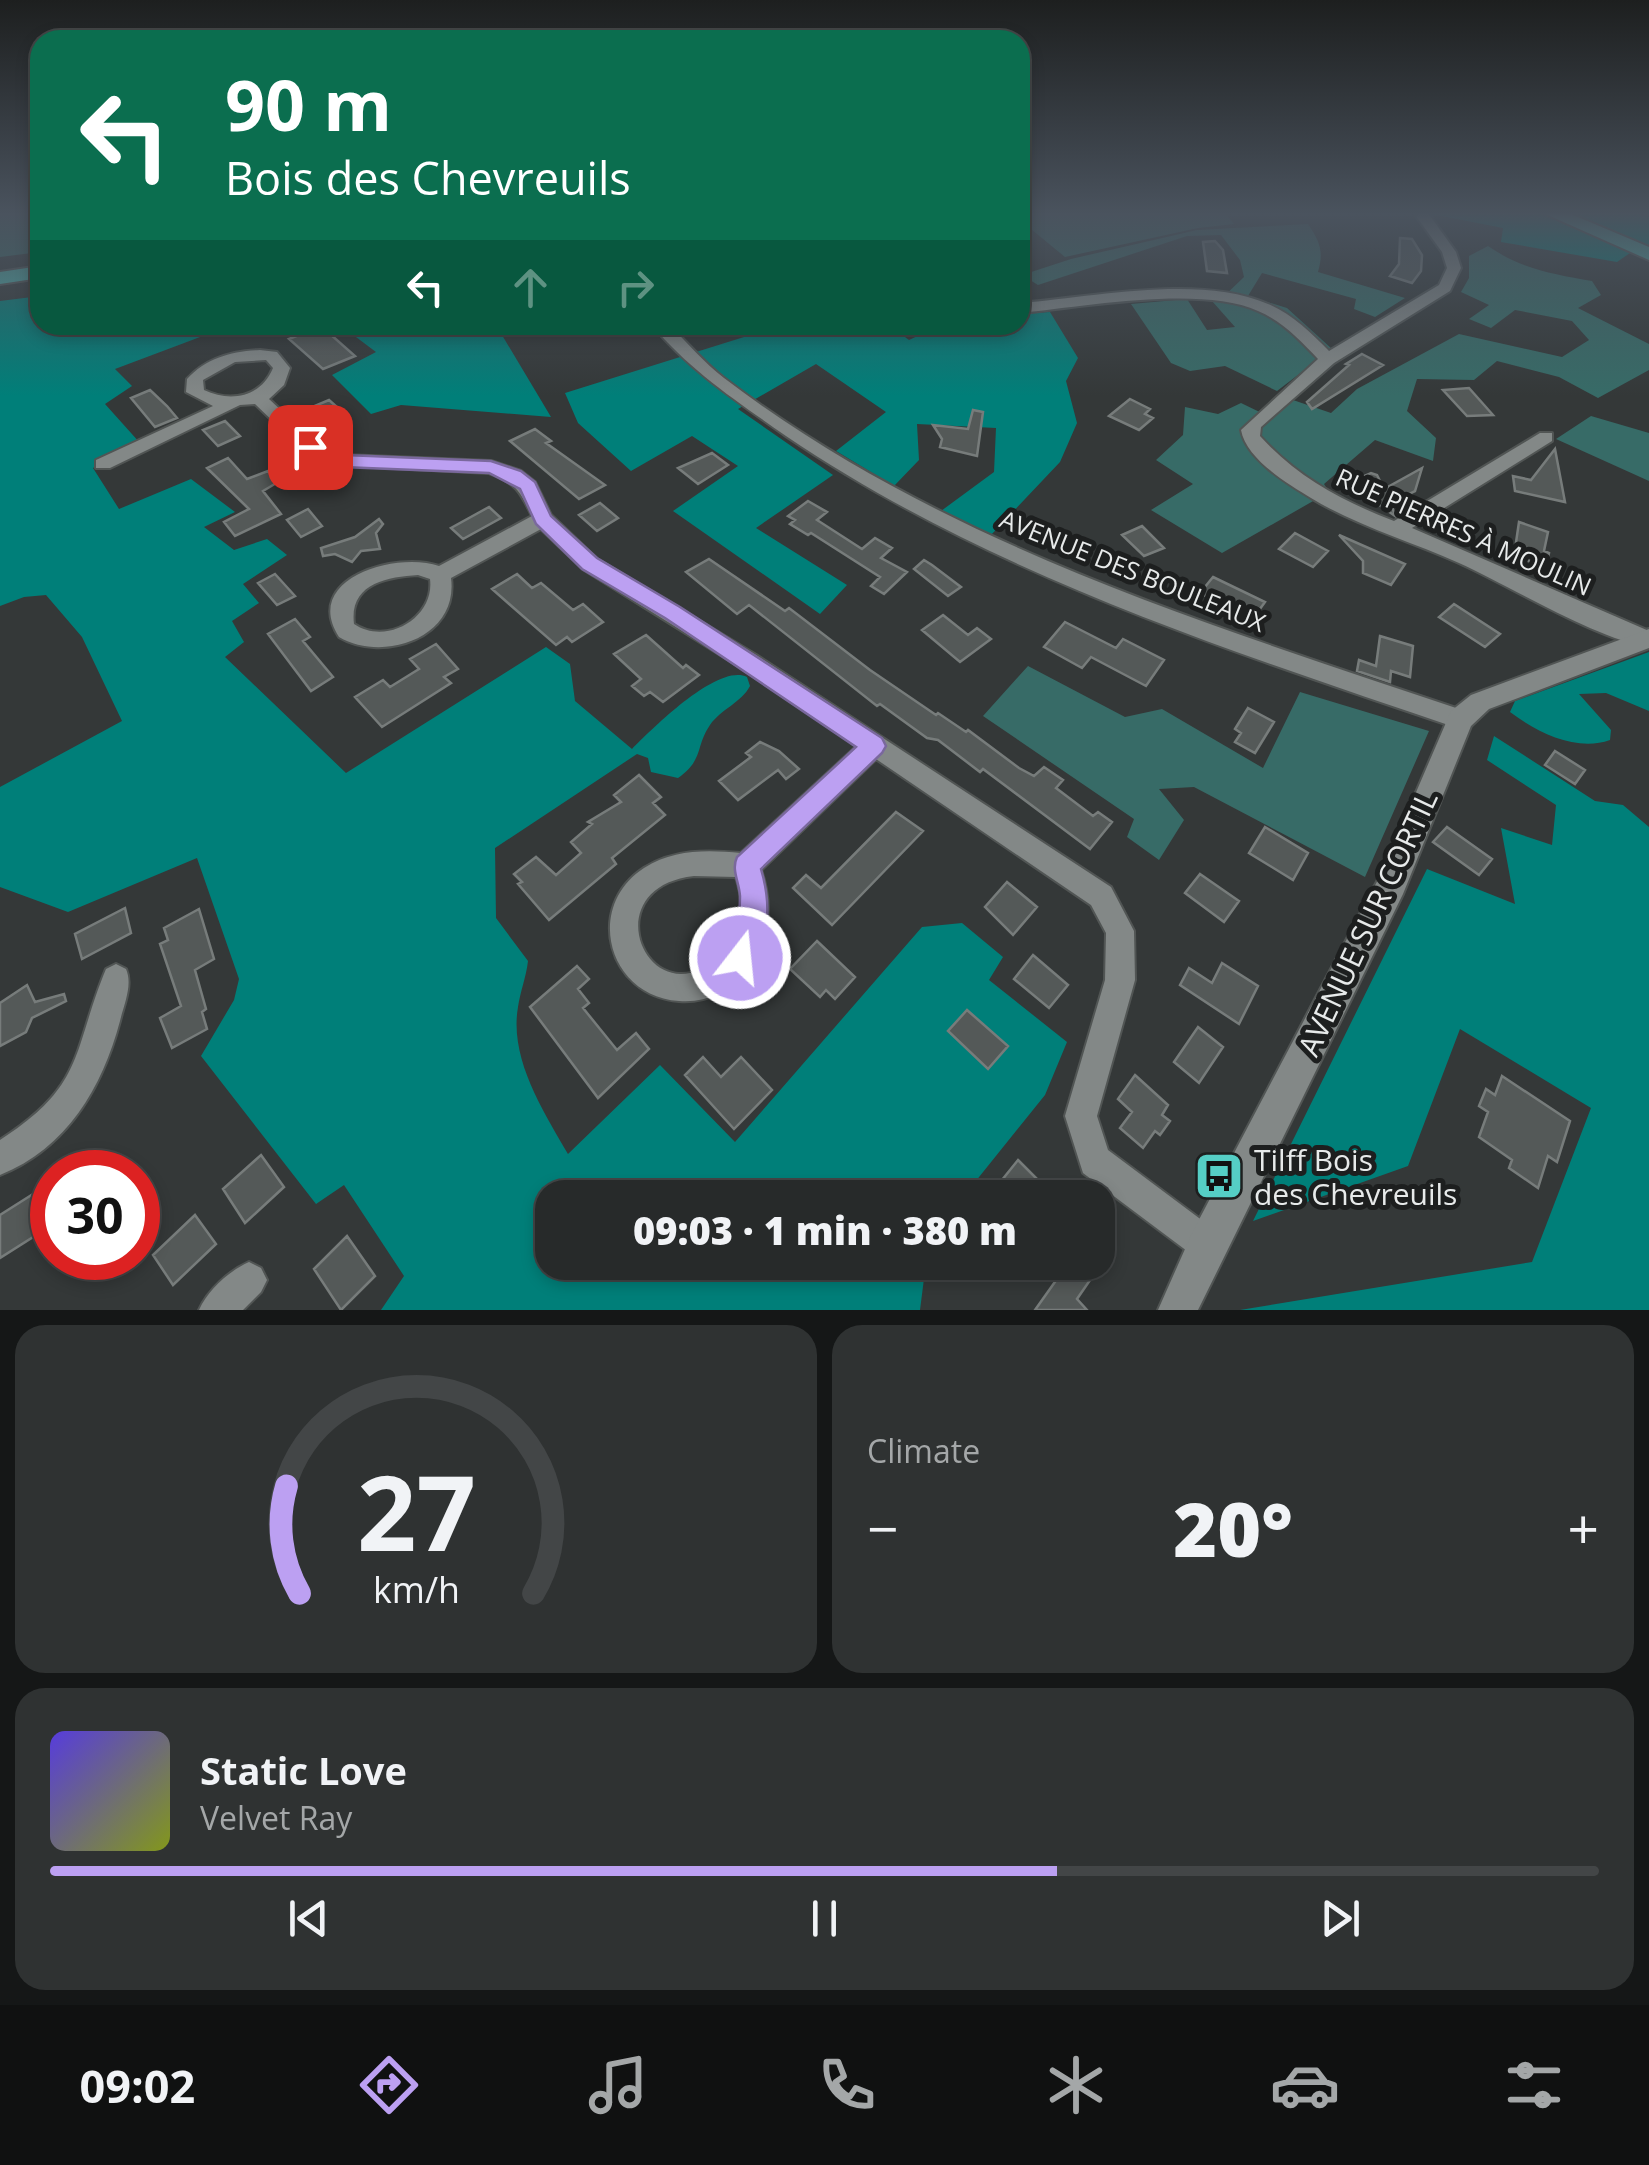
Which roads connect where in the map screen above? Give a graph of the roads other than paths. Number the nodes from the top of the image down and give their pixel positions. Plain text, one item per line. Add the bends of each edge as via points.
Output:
1 (1452, 273) edge
2 (30, 274) edge
3 (0, 278) edge
4 (1030, 307) edge
5 (670, 335) edge
6 (1328, 359) junction
7 (1546, 437) dead end
8 (103, 464) dead end
9 (543, 519) junction
10 (1396, 528) junction
11 (440, 575) junction
12 (1648, 638) edge
13 (1460, 718) junction
14 (874, 746) junction
15 (746, 866) junction
16 (116, 979) dead end
17 (0, 1158) edge
18 (1207, 1245) junction
19 (249, 1280) dead end
20 (217, 1310) edge
21 (1178, 1310) edge

1 - 6 street, RUE PIERRES À MOULIN via 1446,288
2 - 3 highway
4 - 6 street via 1220,294 1296,326
5 - 13 street, AVENUE DES BOULEAUX via 716,380 865,480 1028,562 1264,653
6 - 10 street, RUE PIERRES À MOULIN via 1255,423 1250,437 1296,480 1366,520
7 - 10 street
8 - 9 street via 247,401 310,447 342,461 491,467 514,475 528,486
9 - 11 street
9 - 14 street via 590,564
10 - 12 street, RUE PIERRES À MOULIN
11 - 11 street via 418,566 374,574 348,592 342,624 365,639 411,632 442,603
12 - 13 main road via 1480,702
13 - 18 main road, AVENUE SUR CORTIL via 1392,884
14 - 15 street
14 - 18 street via 1101,896 1120,931 1120,980 1081,1116 1096,1161
15 - 15 street via 674,866 649,882 623,921 624,942 639,973 658,984 701,988 740,958 752,938 754,916
16 - 17 street via 97,1052 68,1108 44,1133
18 - 21 main road, AVENUE SUR CORTIL
19 - 20 street

